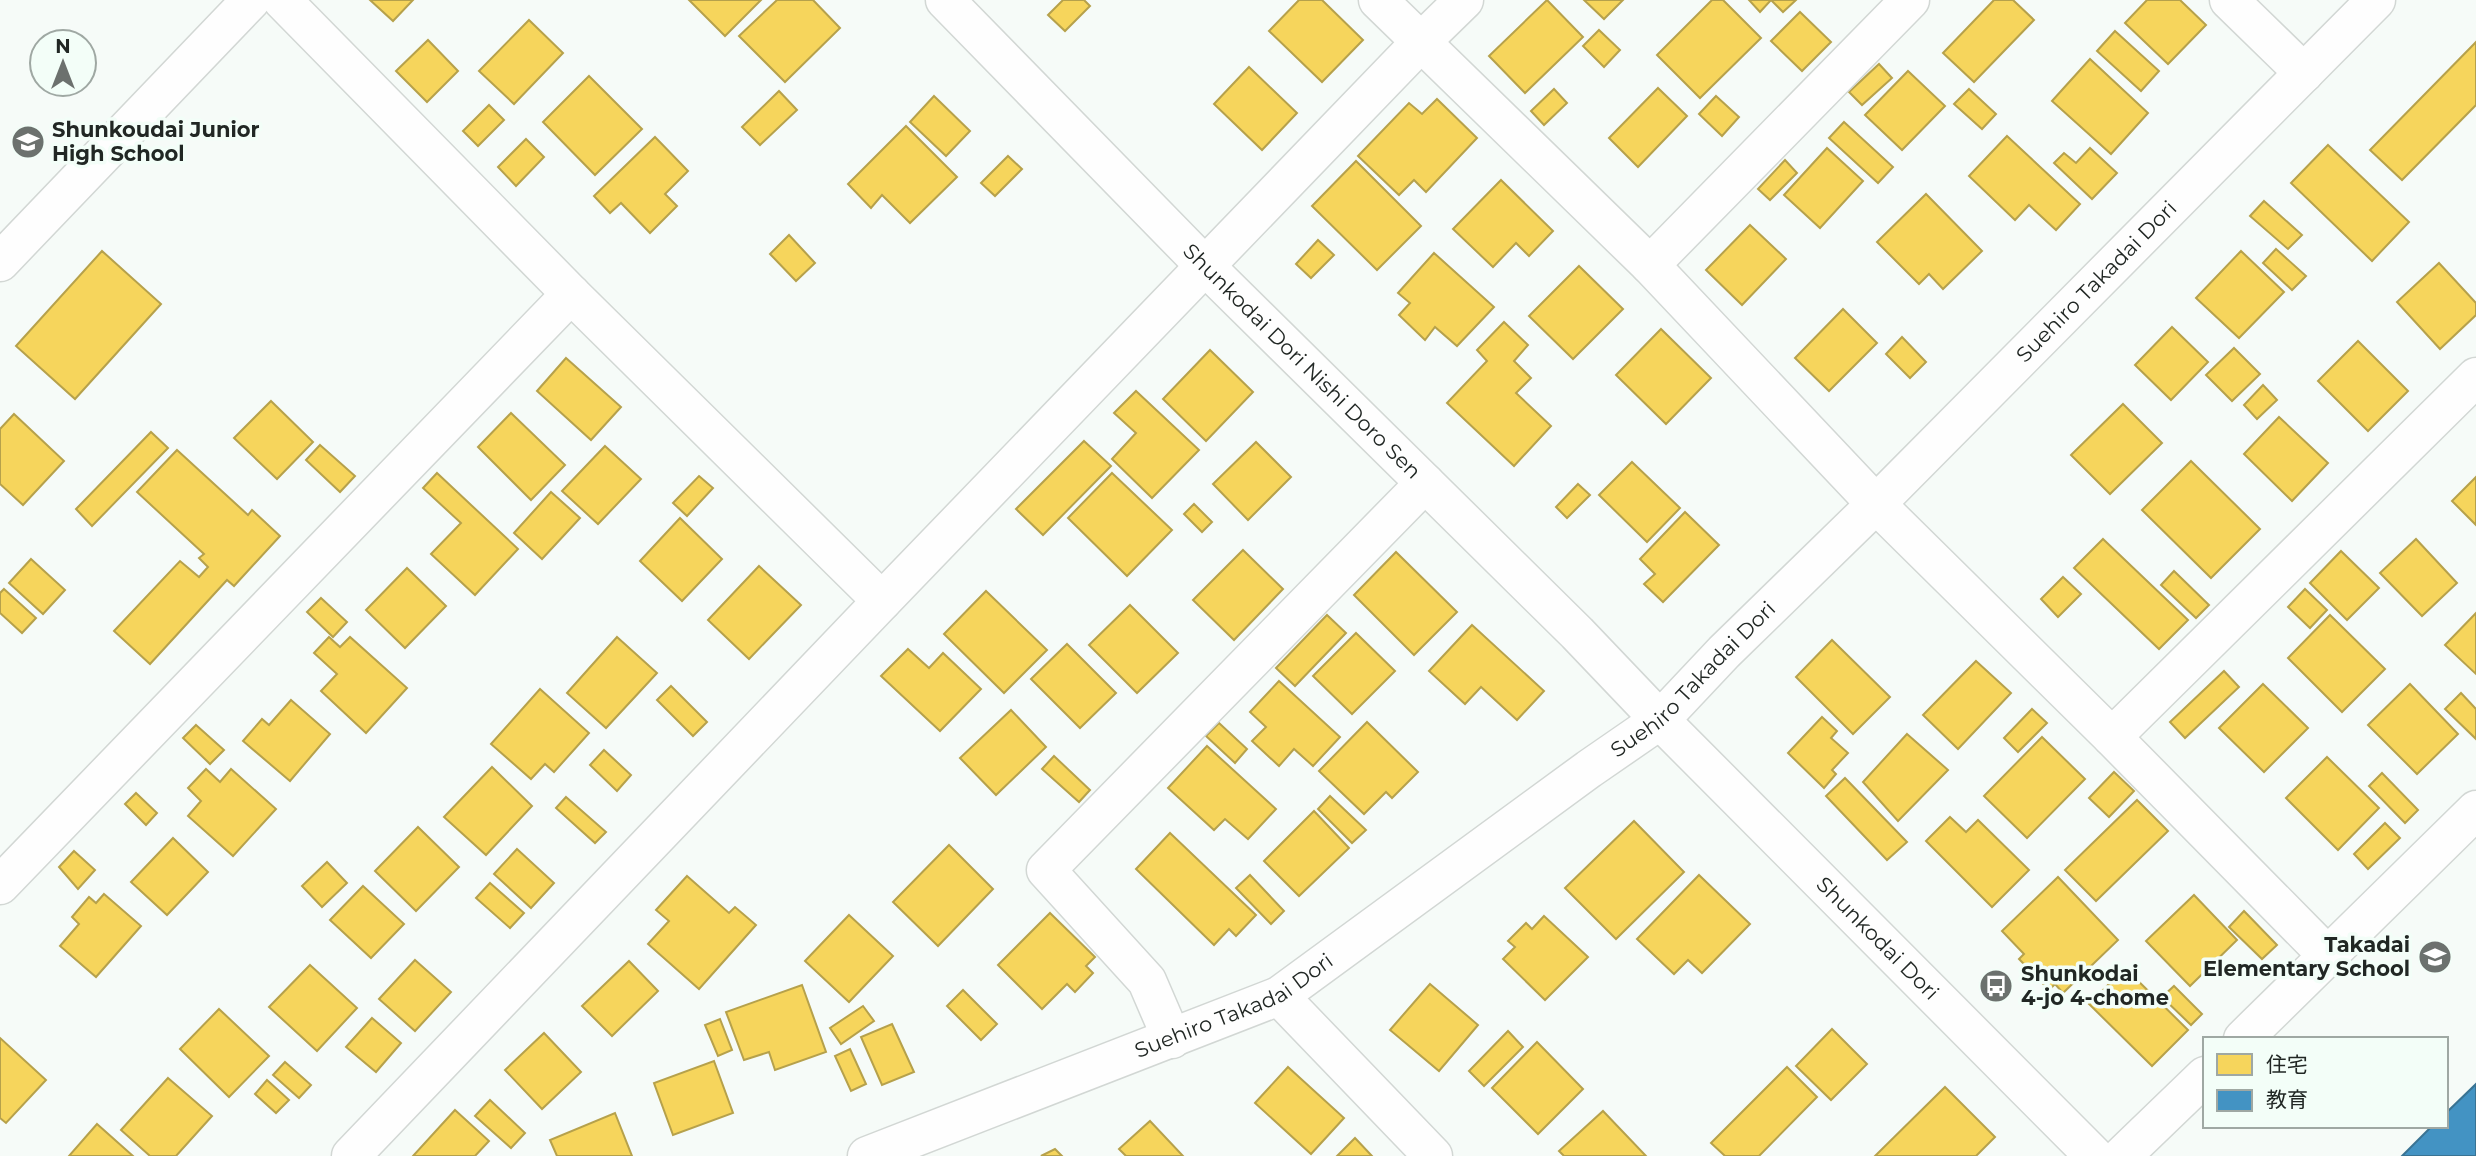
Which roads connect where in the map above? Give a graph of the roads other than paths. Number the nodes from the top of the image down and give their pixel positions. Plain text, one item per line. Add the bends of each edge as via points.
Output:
1 (251, 0) edge
2 (282, 0) edge
3 (946, 0) edge
4 (1378, 0) edge
5 (1464, 0) edge
6 (1910, 0) edge
7 (2229, 0) edge
8 (2376, 0) edge
9 (1421, 42) junction
10 (2304, 73) junction
11 (0, 262) edge
12 (1650, 265) junction
13 (1205, 266) junction
14 (571, 294) junction
15 (2476, 377) edge
16 (1425, 483) junction
17 (1876, 504) junction
18 (882, 601) junction
19 (1660, 720) junction
20 (2112, 737) junction
21 (2476, 810) edge
22 (0, 885) edge
23 (2328, 956) junction
24 (1279, 996) junction
25 (2245, 1037) edge
26 (1172, 1039) junction
27 (2203, 1078) edge
28 (871, 1155) edge
29 (351, 1156) edge
30 (1433, 1156) edge
31 (2094, 1156) edge
32 (2123, 1156) edge

1 - 11 street
2 - 14 street
3 - 13 street, Shunkodai Dori Nishi Doro Sen
4 - 9 street
5 - 9 street
6 - 12 street
7 - 10 street
8 - 10 street, Suehiro Takadai Dori
9 - 12 street
9 - 13 street
10 - 17 street, Suehiro Takadai Dori
12 - 17 street
13 - 16 street, Shunkodai Dori Nishi Doro Sen
13 - 18 street
14 - 18 street
14 - 22 street
15 - 20 street
16 - 19 street, Shunkodai Dori Nishi Doro Sen
16 - 26 street via 1046,870 1147,981
17 - 19 street, Suehiro Takadai Dori
17 - 20 street
18 - 29 street
19 - 24 street, Suehiro Takadai Dori
19 - 31 street, Shunkodai Dori
20 - 23 street
21 - 23 street
23 - 25 street
24 - 26 street, Suehiro Takadai Dori
24 - 30 street
26 - 28 street, Suehiro Takadai Dori
27 - 32 street

